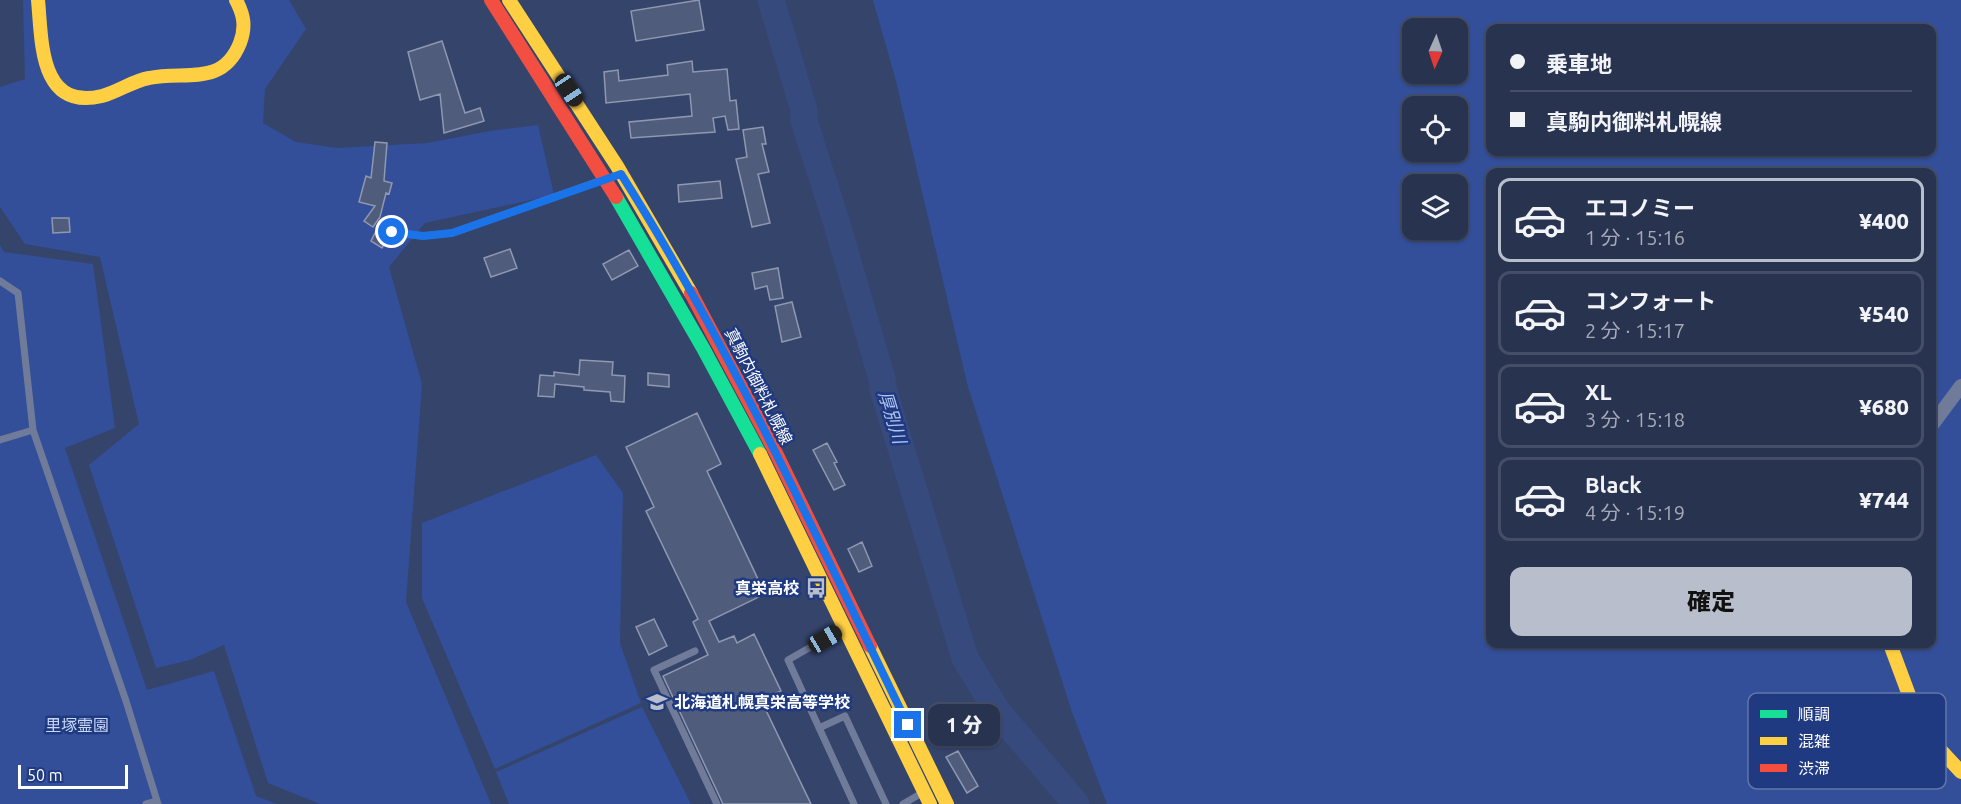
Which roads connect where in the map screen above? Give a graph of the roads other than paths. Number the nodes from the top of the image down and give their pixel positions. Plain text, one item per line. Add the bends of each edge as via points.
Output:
1 (38, 0) edge
2 (236, 0) edge
3 (491, 0) edge
4 (509, 0) edge
5 (621, 174) junction
6 (606, 178) junction
7 (392, 232) dead end
8 (0, 281) edge
9 (1961, 386) edge
10 (1936, 420) edge
11 (33, 430) junction
12 (0, 440) edge
13 (844, 628) junction
14 (1891, 648) edge
15 (695, 651) dead end
16 (1908, 693) edge
17 (819, 728) junction
18 (1946, 756) edge
19 (1961, 772) edge
20 (927, 798) edge
21 (157, 802) edge
22 (146, 804) edge
23 (717, 804) edge
24 (854, 804) edge
25 (886, 804) edge
26 (903, 804) edge
27 (947, 804) edge

1 - 2 main road via 43,57 51,81 68,94 89,99 110,95 156,76 188,78 222,68 232,58 244,30 243,12
3 - 6 main road, 真駒内御料札幌線
4 - 5 main road, 真駒内御料札幌線
5 - 6 lane
5 - 27 main road, 真駒内御料札幌線 via 716,337 823,546
6 - 7 lane via 452,233 423,236
6 - 13 main road, 真駒内御料札幌線 via 731,400
8 - 11 lane via 18,293
9 - 10 street
11 - 12 lane
11 - 21 lane
13 - 17 lane via 788,660
13 - 20 main road, 真駒内御料札幌線
14 - 16 main road
15 - 23 lane via 654,670
17 - 24 lane
17 - 25 lane via 845,716
18 - 19 main road
20 - 26 lane
21 - 22 lane

